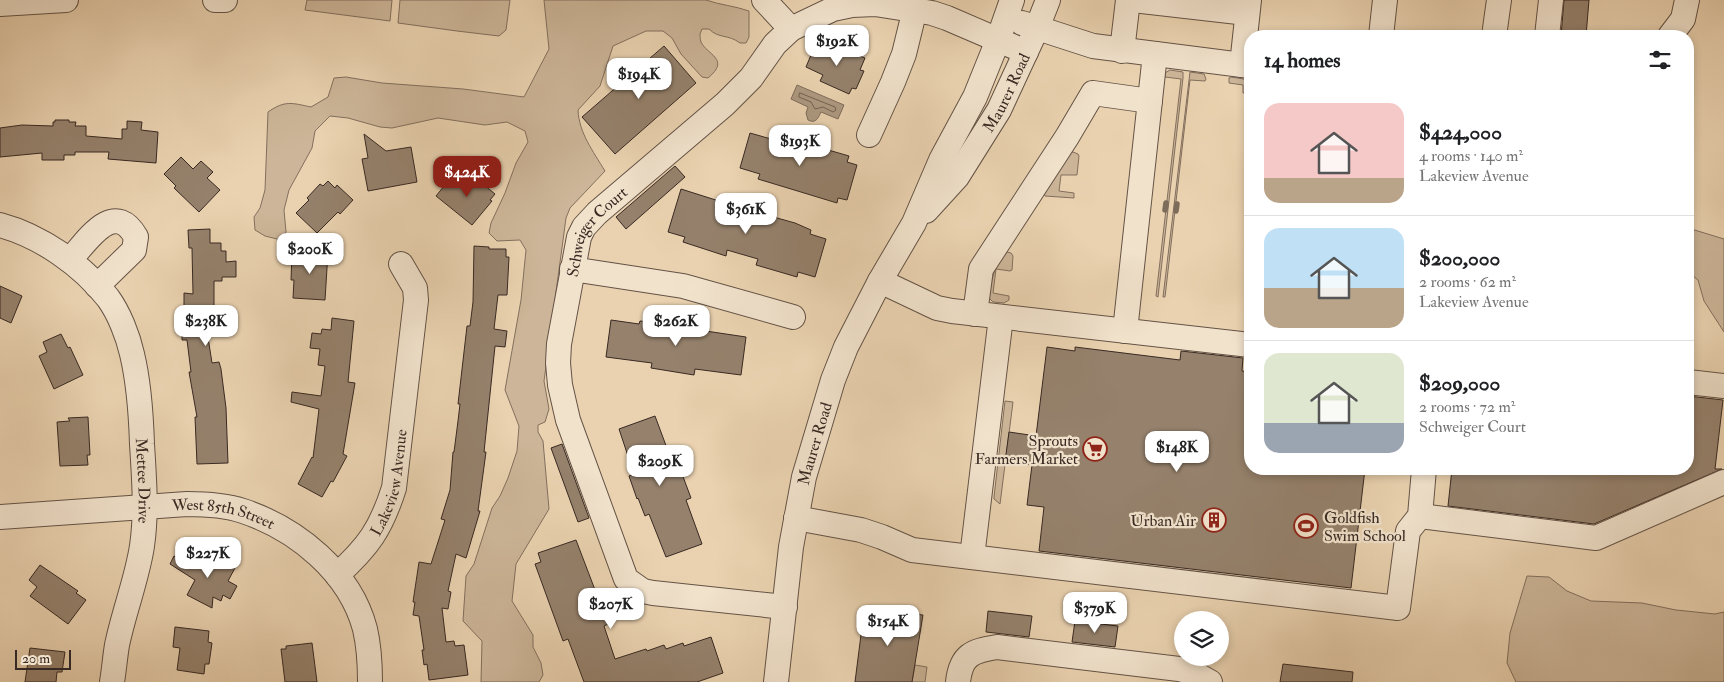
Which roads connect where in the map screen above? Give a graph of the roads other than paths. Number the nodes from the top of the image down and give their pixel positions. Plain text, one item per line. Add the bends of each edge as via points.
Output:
1 (66, 0) edge
2 (214, 0) edge
3 (225, 0) edge
4 (764, 0) edge
5 (1048, 0) edge
6 (1128, 0) edge
7 (1132, 0) edge
8 (1385, 0) edge
9 (1499, 0) edge
10 (1551, 0) edge
11 (1687, 0) edge
12 (0, 4) edge
13 (928, 7) edge
14 (1248, 7) edge
15 (1009, 8) edge
16 (1037, 28) junction
17 (791, 29) junction
18 (1247, 30) edge
19 (1382, 30) edge
20 (1495, 30) edge
21 (1548, 30) edge
22 (1675, 30) edge
23 (998, 40) junction
24 (1122, 50) junction
25 (1026, 52) junction
26 (1155, 54) junction
27 (1244, 60) edge
28 (1150, 101) junction
29 (869, 134) dead end
30 (914, 223) junction
31 (0, 225) edge
32 (70, 260) junction
33 (401, 264) dead end
34 (572, 269) junction
35 (880, 281) junction
36 (97, 286) junction
37 (975, 314) junction
38 (793, 317) dead end
39 (1002, 317) junction
40 (1125, 331) junction
41 (1244, 344) edge
42 (1694, 383) edge
43 (1724, 386) edge
44 (1423, 475) edge
45 (1724, 482) edge
46 (146, 506) junction
47 (1420, 516) junction
48 (0, 517) edge
49 (796, 518) junction
50 (972, 557) junction
51 (337, 575) junction
52 (785, 607) junction
53 (112, 682) edge
54 (370, 682) edge
55 (776, 682) edge
56 (958, 682) edge
57 (1210, 682) edge

1 - 12 street
2 - 3 street
4 - 17 street
5 - 16 street, Maurer Road
6 - 24 street
7 - 14 street
8 - 19 street
9 - 20 street
10 - 21 street
11 - 22 street via 1683,19
13 - 17 street, Schweiger Court via 852,5 833,9
13 - 23 street, Schweiger Court
13 - 29 street
14 - 18 street
15 - 16 street
15 - 23 street, Maurer Road
16 - 24 street via 1093,46
16 - 25 street, Maurer Road
17 - 34 street, Schweiger Court via 725,104 591,220 579,237
23 - 25 street, Schweiger Court
23 - 30 street, Maurer Road via 975,97 941,160
24 - 26 street
25 - 30 street, Maurer Road via 999,110 957,177
26 - 27 street
26 - 28 street
28 - 37 street via 1093,93 1068,137 980,269
28 - 40 street
30 - 35 street, Maurer Road
31 - 32 street, Mettee Drive
32 - 36 street, Mettee Drive
32 - 36 street via 102,225 109,221 126,224 136,237 134,250
33 - 51 street, Lakeview Avenue via 415,288 416,300 394,488 367,545
34 - 38 street via 683,286
34 - 52 street, Schweiger Court via 559,344 560,385 568,420 626,579 642,591 653,594
35 - 37 street via 937,308
35 - 49 street, Maurer Road via 833,380 804,477
36 - 46 street, Mettee Drive via 109,299 132,352 139,395
37 - 39 street
39 - 40 street
39 - 50 street
40 - 41 street
42 - 43 street
44 - 47 street
45 - 47 street via 1596,538
46 - 48 street, West 85th Street
46 - 51 street, West 85th Street via 208,504 242,510 277,525 299,539
46 - 53 street, Mettee Drive via 139,563 118,644
47 - 50 street via 1408,531 1398,608
49 - 50 street via 861,530 912,550
49 - 52 street, Maurer Road
51 - 54 street via 365,628
52 - 55 street, Maurer Road
56 - 57 street via 959,669 973,653 997,646 1179,669

